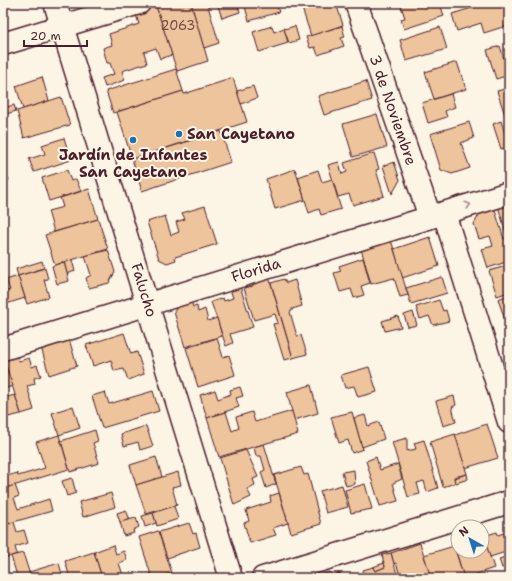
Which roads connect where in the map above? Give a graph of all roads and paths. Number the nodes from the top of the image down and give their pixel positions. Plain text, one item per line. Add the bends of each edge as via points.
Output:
1 (55, 3) edge
2 (139, 3) edge
3 (356, 3) edge
4 (62, 27) junction
5 (3, 44) edge
6 (509, 193) edge
7 (437, 215) junction
8 (148, 304) junction
9 (3, 349) edge
10 (509, 422) edge
11 (509, 502) edge
12 (232, 578) edge
13 (266, 578) edge

1 - 4 street, Falucho
2 - 4 street
3 - 7 street, 3 de Noviembre
4 - 5 street
4 - 8 street, Falucho
7 -> 6 street, Florida
7 - 8 street, Florida
7 - 10 street, 3 de Noviembre
8 - 9 street, Florida
8 - 12 street, Falucho
11 - 13 street

